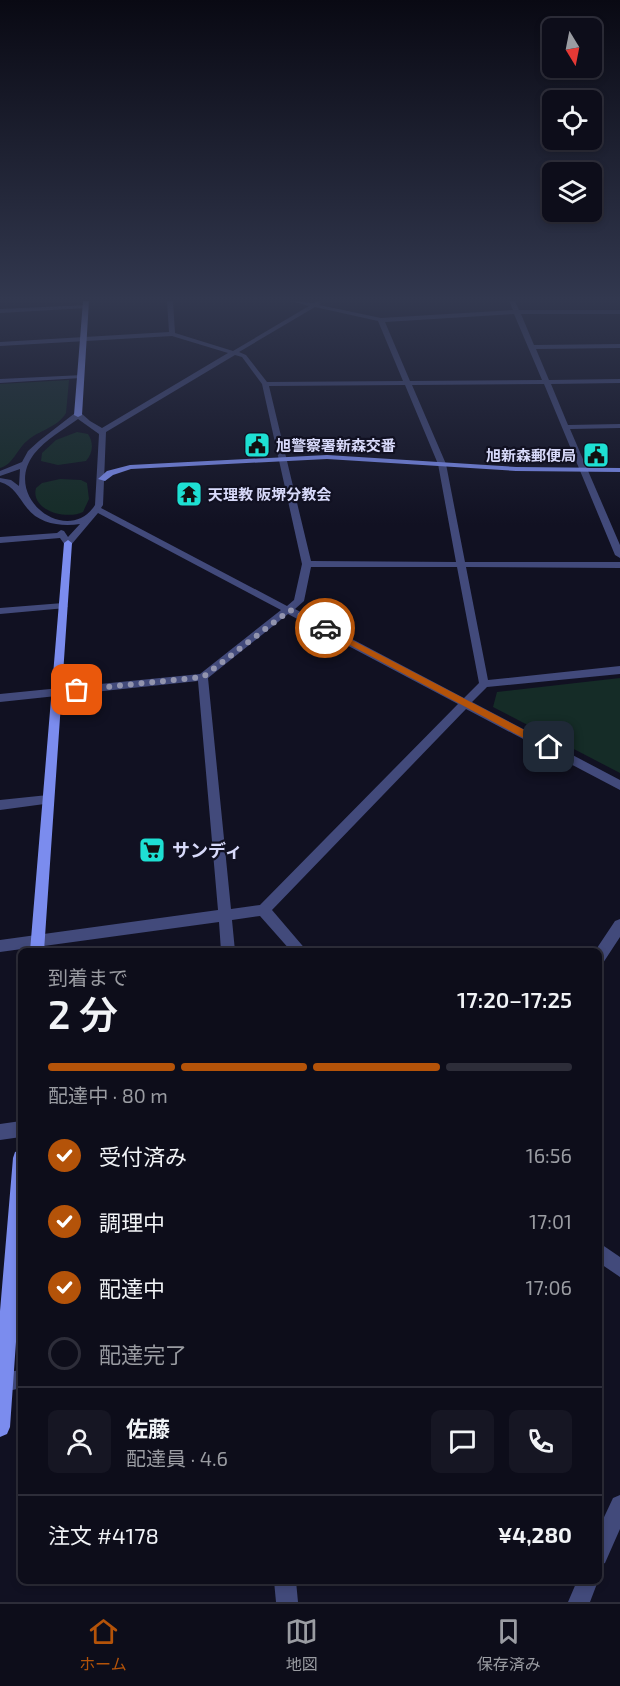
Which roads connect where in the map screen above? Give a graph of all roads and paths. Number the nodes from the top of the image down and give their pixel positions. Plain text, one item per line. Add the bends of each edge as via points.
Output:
1 (81, 376) joint
2 (196, 376) edge
3 (259, 376) edge
4 (405, 376) edge
5 (544, 376) edge
6 (0, 381) edge
7 (620, 381) edge
8 (547, 382) junction
9 (408, 383) junction
10 (265, 384) junction
11 (78, 415) junction
12 (91, 426) junction
13 (620, 426) edge
14 (566, 427) junction
15 (62, 429) junction
16 (102, 430) junction
17 (281, 458) junction
18 (24, 464) junction
19 (442, 464) junction
20 (584, 470) junction
21 (620, 470) edge
22 (0, 474) edge
23 (102, 479) junction
24 (0, 480) edge
25 (22, 493) junction
26 (98, 510) junction
27 (88, 519) junction
28 (53, 521) junction
29 (65, 539) junction
30 (0, 540) edge
31 (620, 555) edge
32 (307, 564) junction
33 (461, 564) junction
34 (620, 565) edge
35 (63, 606) junction
36 (290, 610) junction
37 (0, 611) edge
38 (620, 670) edge
39 (203, 677) junction
40 (484, 684) junction
41 (56, 692) junction
42 (0, 698) edge
43 (466, 703) junction
44 (620, 785) edge
45 (48, 800) junction
46 (0, 805) edge
47 (263, 910) junction
48 (225, 916) junction
49 (620, 926) edge
50 (0, 946) edge
51 (38, 946) edge
52 (228, 948) edge
53 (297, 948) edge
54 (602, 953) edge
55 (18, 1129) edge
56 (0, 1132) edge
57 (18, 1210) edge
58 (602, 1254) edge
59 (620, 1268) edge
60 (8, 1382) edge
61 (0, 1427) edge
62 (620, 1505) edge
63 (602, 1547) edge
64 (285, 1584) edge
65 (587, 1584) edge
66 (287, 1602) edge
67 (579, 1602) edge

1 - 6 street
1 - 11 street
2 - 16 street
3 - 10 street
4 - 9 street
5 - 8 street
7 - 8 street
8 - 9 street
8 - 14 street
9 - 10 street
9 - 19 street
10 - 17 street
11 - 12 street
11 - 15 street
12 - 15 street
12 - 16 street
13 - 14 street
14 - 20 street
15 - 18 street via 37,446
16 - 23 street
17 - 19 street
17 - 23 street via 130,467
17 - 32 street
18 - 22 street
18 - 25 street
19 - 20 street
19 - 33 street
20 - 21 street
20 - 31 street
23 - 26 street
24 - 25 street
25 - 28 street via 31,509
26 - 27 street
26 - 36 street
27 - 28 street
27 - 29 street
28 - 29 street
29 - 30 street
29 - 35 street
32 - 33 street
32 - 36 street via 298,601
33 - 34 street
33 - 40 street
35 - 37 street
35 - 41 street
36 - 39 street
36 - 43 street
38 - 40 street
39 - 41 street
39 - 48 street
40 - 43 street
41 - 42 street
41 - 45 street
43 - 44 street
43 - 47 street
45 - 46 street
45 - 51 street
47 - 48 street
47 - 53 street
48 - 51 street
48 - 52 street
49 - 54 street
50 - 51 street
55 - 56 street
57 - 60 street
58 - 59 street
60 - 61 street
62 - 63 street
64 - 66 street
65 - 67 street

